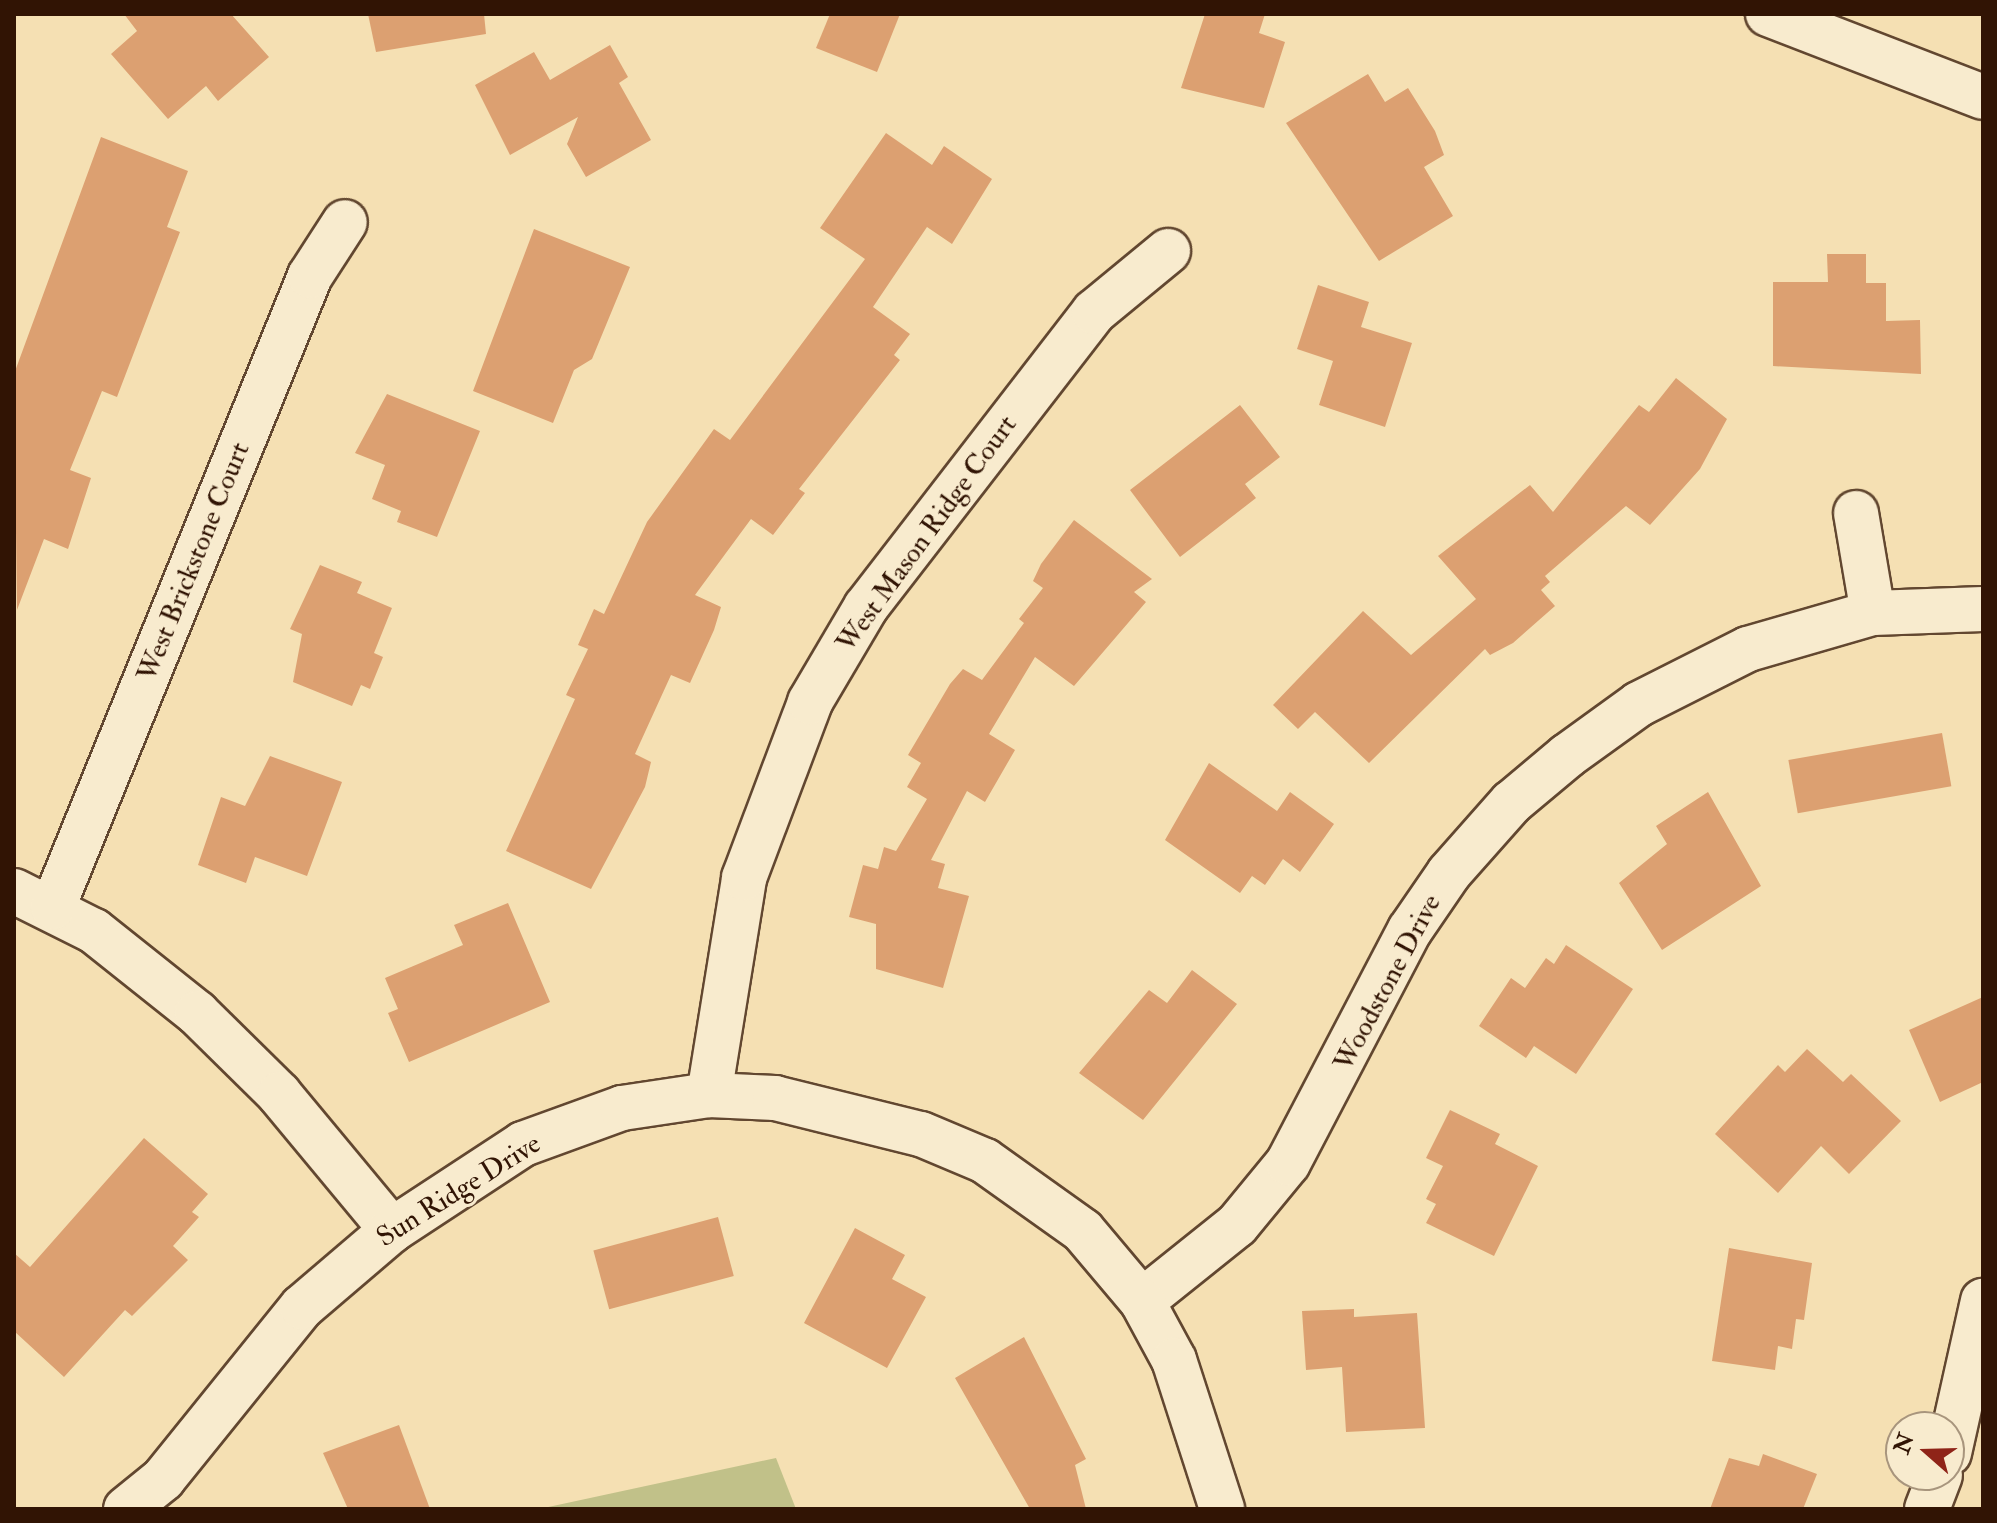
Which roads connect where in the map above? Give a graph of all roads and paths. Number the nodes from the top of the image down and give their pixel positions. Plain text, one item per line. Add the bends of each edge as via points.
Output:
1 (1768, 14) edge
2 (1983, 97) edge
3 (345, 222) dead end
4 (1168, 251) dead end
5 (1856, 513) dead end
6 (1983, 609) edge
7 (1873, 613) junction
8 (34, 899) edge
9 (709, 1095) junction
10 (392, 1230) junction
11 (1142, 1301) junction
12 (1983, 1301) edge
13 (1958, 1411) edge
14 (126, 1509) edge
15 (1222, 1509) edge

1 - 2 street
3 - 8 street, West Brickstone Court via 310,276
4 - 9 street, West Mason Ridge Court via 1094,312 866,607 810,702 744,878
5 - 7 street
6 - 7 street, Woodstone Drive
7 - 11 street, Woodstone Drive via 1797,632 1699,670 1639,704 1511,803 1410,930 1288,1163 1237,1225
8 - 10 street via 197,1013 279,1094
9 - 10 street, Sun Ridge Drive via 622,1108 523,1144
9 - 11 street, Sun Ridge Drive via 775,1098 921,1134 985,1161 1083,1231
10 - 14 street, Sun Ridge Drive via 322,1287 163,1479
11 - 15 street, Sun Ridge Drive via 1174,1360
12 - 13 street

